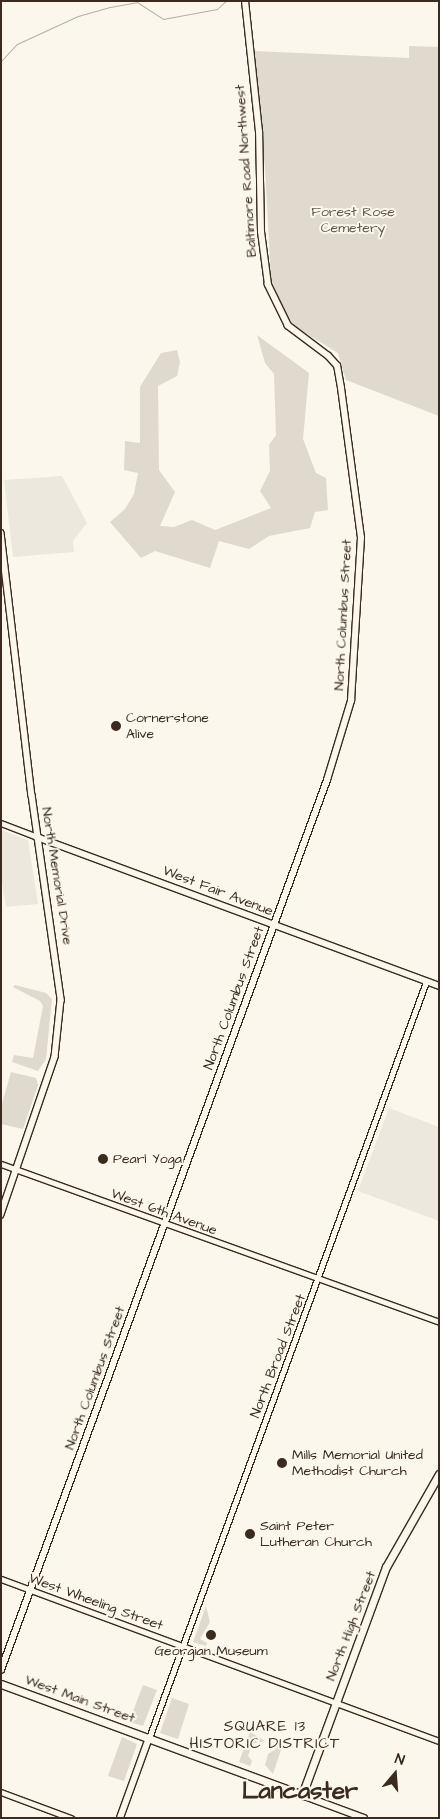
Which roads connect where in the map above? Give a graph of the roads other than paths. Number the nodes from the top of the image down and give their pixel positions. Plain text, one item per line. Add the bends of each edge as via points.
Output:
1 (245, 1) edge
2 (294, 333) joint
3 (1, 533) edge
4 (1, 823) edge
5 (37, 837) junction
6 (274, 925) junction
7 (426, 982) junction
8 (439, 986) edge
9 (1, 1164) edge
10 (17, 1170) junction
11 (1, 1215) edge
12 (164, 1224) junction
13 (318, 1280) junction
14 (439, 1322) edge
15 (439, 1474) edge
16 (1, 1579) edge
17 (30, 1590) junction
18 (182, 1646) junction
19 (1, 1670) edge
20 (1, 1684) edge
21 (336, 1702) junction
22 (149, 1738) junction
23 (439, 1741) edge
24 (1, 1792) edge
25 (302, 1795) junction
26 (71, 1818) edge
27 (120, 1818) edge
28 (364, 1818) edge

1 - 2 main road, Baltimore Road Northwest via 259,132 261,232 266,274 277,308
2 - 6 main road, North Columbus Street via 337,366 358,508 361,559 352,692 346,724
3 - 5 main road, North Memorial Drive
4 - 5 street, West Fair Avenue
5 - 6 main road, West Fair Avenue
5 - 10 main road, North Memorial Drive via 58,966 61,1013 56,1057
6 - 7 main road, West Fair Avenue
6 - 12 main road, North Columbus Street
7 - 8 main road, West Fair Avenue
7 - 13 street, North Broad Street
9 - 10 street, West 6th Avenue
10 - 11 main road, North Memorial Drive
10 - 12 street, West 6th Avenue
12 - 13 street, West 6th Avenue
12 - 17 main road, North Columbus Street
13 - 14 street, West 6th Avenue
13 - 18 street, North Broad Street
15 - 21 highway, North High Street via 386,1567
16 - 17 street, West Wheeling Street
17 - 18 street, West Wheeling Street
17 - 19 main road, North Columbus Street
18 - 21 street, West Wheeling Street
18 - 22 street, North Broad Street
20 - 22 highway, West Main Street
21 - 23 street, West Wheeling Street
21 - 25 highway, North High Street
22 - 25 highway, West Main Street
22 - 27 main road
24 - 26 street
25 - 28 main road

